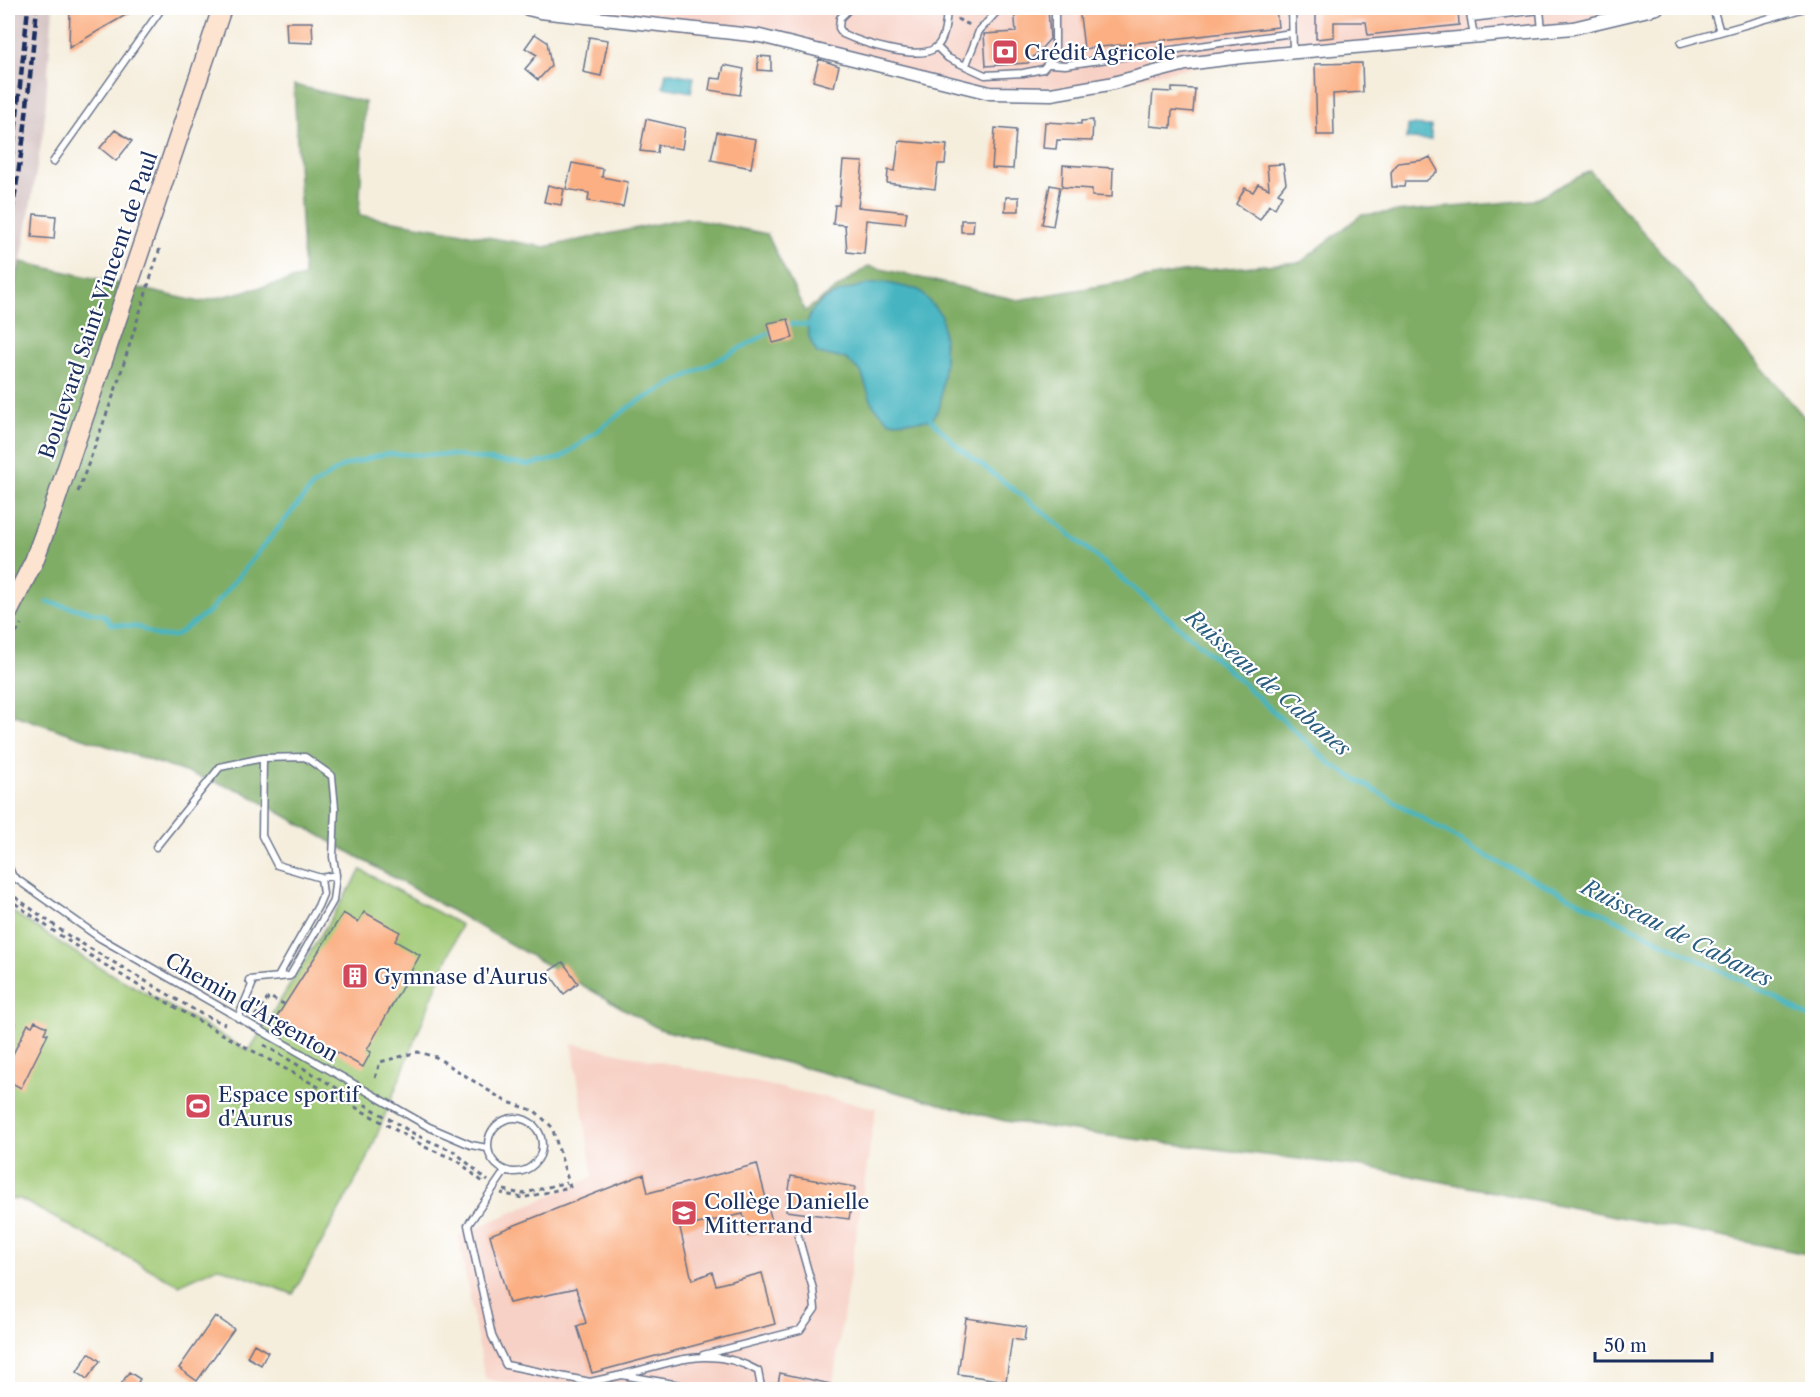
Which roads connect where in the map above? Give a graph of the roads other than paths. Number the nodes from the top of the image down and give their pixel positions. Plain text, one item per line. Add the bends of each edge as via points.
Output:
1 (162, 8) edge
2 (222, 8) edge
3 (524, 8) edge
4 (850, 8) edge
5 (946, 8) edge
6 (1000, 8) edge
7 (1055, 8) edge
8 (1292, 8) edge
9 (1469, 8) edge
10 (1657, 8) edge
11 (1713, 8) edge
12 (1805, 8) edge
13 (1540, 9) edge
14 (1471, 18) junction
15 (1542, 30) junction
16 (1720, 32) junction
17 (1292, 33) junction
18 (1474, 36) junction
19 (1681, 43) dead end
20 (937, 47) junction
21 (1293, 52) junction
22 (1050, 64) junction
23 (966, 65) junction
24 (53, 162) dead end
25 (8, 613) edge
26 (263, 759) junction
27 (156, 847) dead end
28 (8, 865) edge
29 (10, 874) edge
30 (336, 875) junction
31 (321, 878) junction
32 (278, 976) junction
33 (238, 1018) junction
34 (487, 1148) junction
35 (505, 1171) junction
36 (798, 1236) dead end
37 (703, 1355) junction
38 (622, 1375) junction
39 (708, 1389) edge
40 (758, 1389) edge

1 - 24 lane
2 - 25 main road, Boulevard Saint-Vincent de Paul via 52,512 34,561
3 - 21 street via 760,36 990,93 1051,94 1110,84 1186,64
4 - 20 lane via 839,23 840,31 850,38 904,52 923,53
5 - 20 lane
6 - 23 lane via 979,31
7 - 22 lane via 1055,55
8 - 17 lane
9 - 14 lane
10 - 15 street via 1582,26
11 - 16 lane
12 - 16 lane
13 - 14 lane
13 - 15 lane
14 - 18 lane
15 - 18 street
16 - 19 lane
17 - 21 lane
17 - 22 lane
18 - 21 street
20 - 23 lane via 948,58
22 - 23 lane via 1023,73 985,75
26 - 27 lane via 220,767
26 - 30 lane via 305,758 332,776
26 - 31 lane via 262,836 277,865
28 - 29 lane, Chemin d'Argenton
29 - 33 lane, Chemin d'Argenton via 100,938
30 - 31 lane
30 - 32 lane via 333,901 290,976
31 - 32 lane via 323,894 318,906
32 - 33 lane via 249,980 252,985
33 - 34 lane, Chemin d'Argenton via 429,1127
34 - 35 lane via 496,1166
34 - 35 lane via 493,1129 509,1118 528,1121 535,1127 543,1144 537,1162 523,1172
35 - 38 lane via 468,1225 492,1336 506,1365 590,1382
36 - 37 lane via 815,1309 800,1330
37 - 38 lane
37 - 40 lane via 741,1362 758,1371
38 - 39 lane

